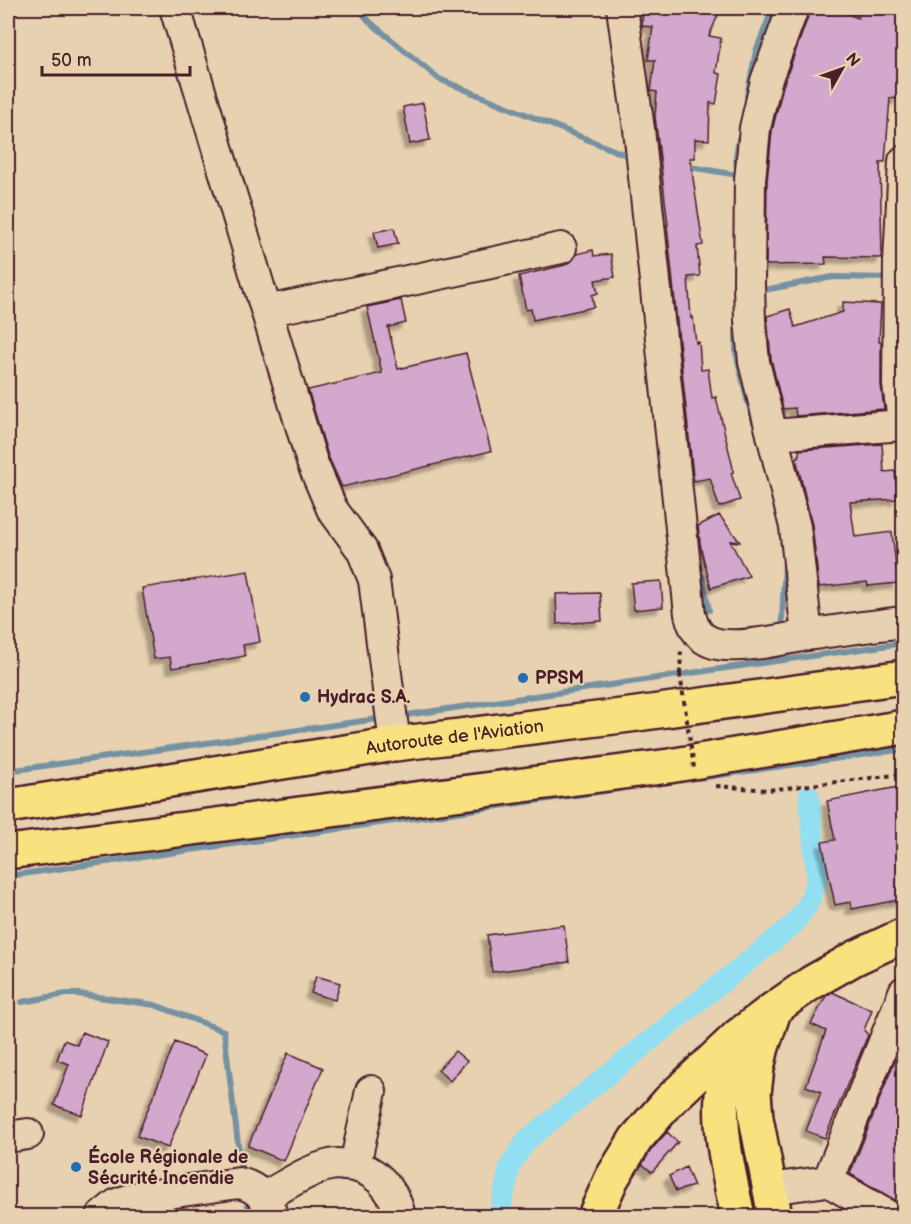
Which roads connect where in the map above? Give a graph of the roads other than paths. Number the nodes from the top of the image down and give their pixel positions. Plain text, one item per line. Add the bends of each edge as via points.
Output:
1 (174, 8) edge
2 (622, 8) edge
3 (793, 8) edge
4 (903, 160) edge
5 (561, 248) dead end
6 (900, 256) edge
7 (267, 311) junction
8 (903, 426) edge
9 (772, 435) junction
10 (903, 622) edge
11 (807, 635) junction
12 (903, 677) edge
13 (903, 727) edge
14 (395, 744) junction
15 (8, 806) edge
16 (8, 852) edge
17 (903, 936) edge
18 (903, 992) edge
19 (775, 1008) junction
20 (738, 1036) junction
21 (371, 1091) dead end
22 (355, 1165) junction
23 (828, 1181) junction
24 (772, 1203) edge
25 (268, 1207) edge
26 (102, 1216) edge
27 (400, 1216) edge
28 (596, 1216) edge
29 (738, 1216) edge
30 (888, 1216) edge

1 - 7 street
2 - 11 street via 639,129 692,625 712,643 730,645
3 - 9 street via 766,81 750,180 750,320 754,362
4 - 6 street
5 - 7 street
6 - 8 street via 898,385
7 - 14 street via 312,462 333,508 362,550 374,580
8 - 9 street
9 - 11 street via 795,527
10 - 11 street
12 - 14 main road, Autoroute de l'Aviation
13 - 16 main road via 669,766
14 - 15 main road, Autoroute de l'Aviation
17 - 19 main road via 855,958
18 - 23 street
19 - 20 main road
19 - 24 main road via 762,1047 754,1094
20 - 28 main road via 669,1101 636,1139
20 - 29 main road via 726,1072 721,1121
21 - 22 street
22 - 25 street via 332,1164 309,1173
22 - 27 street via 386,1184
23 - 24 street
23 - 30 street
25 - 26 street via 252,1186 239,1183 133,1198

